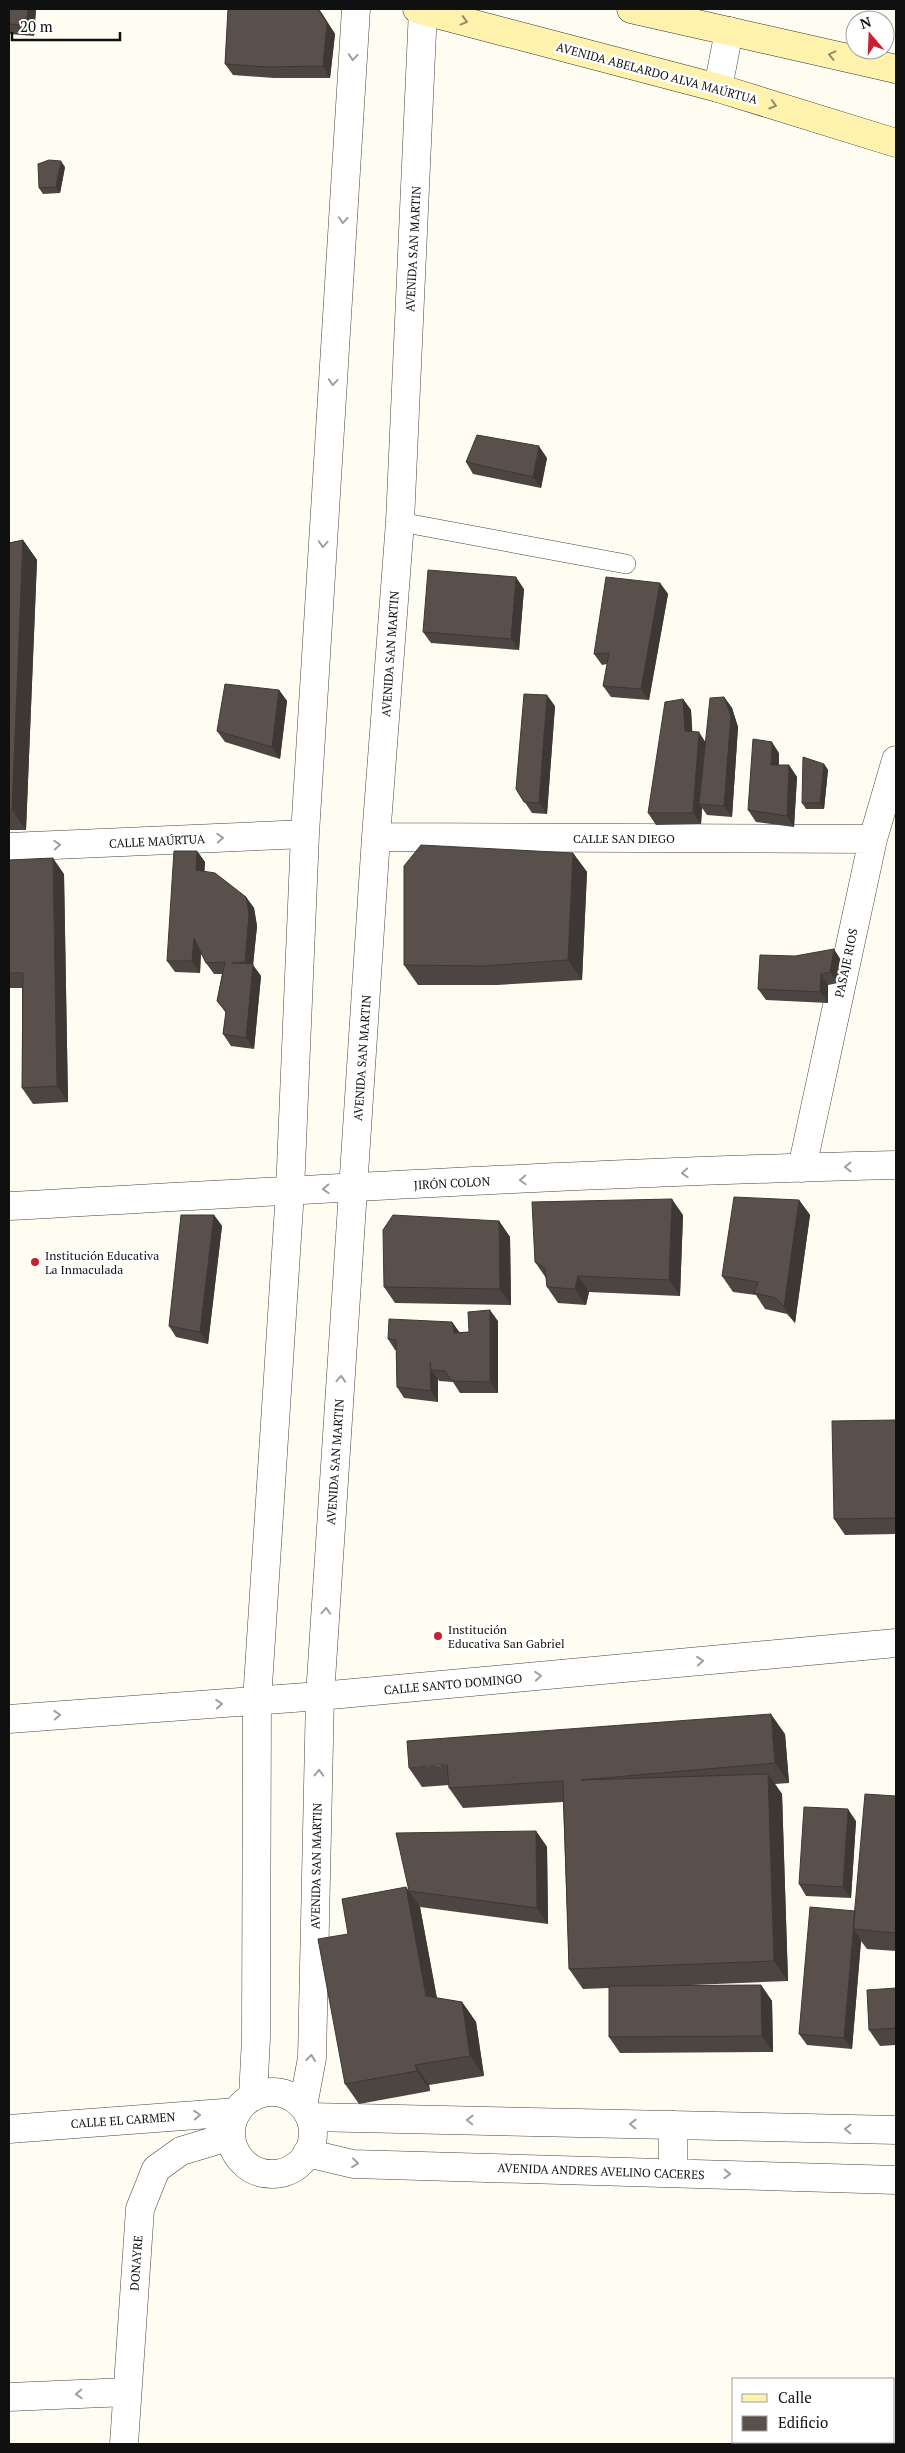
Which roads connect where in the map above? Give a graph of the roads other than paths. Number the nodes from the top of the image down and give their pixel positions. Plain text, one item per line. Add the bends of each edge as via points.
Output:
1 (356, 9) edge
2 (421, 9) edge
3 (630, 9) edge
4 (729, 31) junction
5 (896, 69) edge
6 (718, 88) junction
7 (896, 142) edge
8 (400, 522) junction
9 (626, 564) dead end
10 (896, 760) edge
11 (305, 834) junction
12 (376, 837) junction
13 (873, 839) junction
14 (9, 847) edge
15 (896, 1166) edge
16 (802, 1168) junction
17 (353, 1188) junction
18 (290, 1191) junction
19 (9, 1206) edge
20 (896, 1642) edge
21 (320, 1696) junction
22 (257, 1701) junction
23 (9, 1719) edge
24 (306, 2111) junction
25 (241, 2115) junction
26 (673, 2125) junction
27 (9, 2129) edge
28 (896, 2130) edge
29 (308, 2153) junction
30 (672, 2173) junction
31 (896, 2180) edge
32 (127, 2392) junction
33 (9, 2397) edge
34 (124, 2444) edge

1 -> 11 street
2 -> 6 street, AVENIDA ABELARDO ALVA MAÚRTUA
2 - 8 street, AVENIDA SAN MARTIN
3 - 4 street
5 -> 4 street
4 - 6 street
6 -> 7 street, AVENIDA ABELARDO ALVA MAÚRTUA
8 - 9 lane
8 - 12 street, AVENIDA SAN MARTIN
10 - 13 street, PASAJE RIOS
14 -> 11 street, CALLE MAÚRTUA
11 - 18 street
12 - 13 street, CALLE SAN DIEGO
12 - 17 street, AVENIDA SAN MARTIN
13 - 16 street, PASAJE RIOS
15 -> 16 street, JIRÓN COLON
16 -> 17 street, JIRÓN COLON
17 -> 18 street, JIRÓN COLON
21 -> 17 street, AVENIDA SAN MARTIN
18 - 19 street, JIRÓN COLON
18 - 22 street
21 -> 20 street, CALLE SANTO DOMINGO
21 - 22 street, CALLE SANTO DOMINGO
24 -> 21 street, AVENIDA SAN MARTIN via 312,2058
23 -> 22 street, CALLE SANTO DOMINGO
22 - 25 street via 256,2038
24 - 25 street via 292,2098 280,2093 266,2093
26 -> 24 street
24 - 29 street via 313,2129
27 -> 25 street, CALLE EL CARMEN
25 - 29 street via 234,2148 250,2168 262,2173 288,2171
25 - 32 street, DONAYRE via 156,2169 140,2209
28 -> 26 street
26 - 30 street
29 -> 30 street, AVENIDA ANDRES AVELINO CACERES via 353,2164
30 -> 31 street, AVENIDA ANDRES AVELINO CACERES
32 -> 33 street
32 - 34 street, DONAYRE

